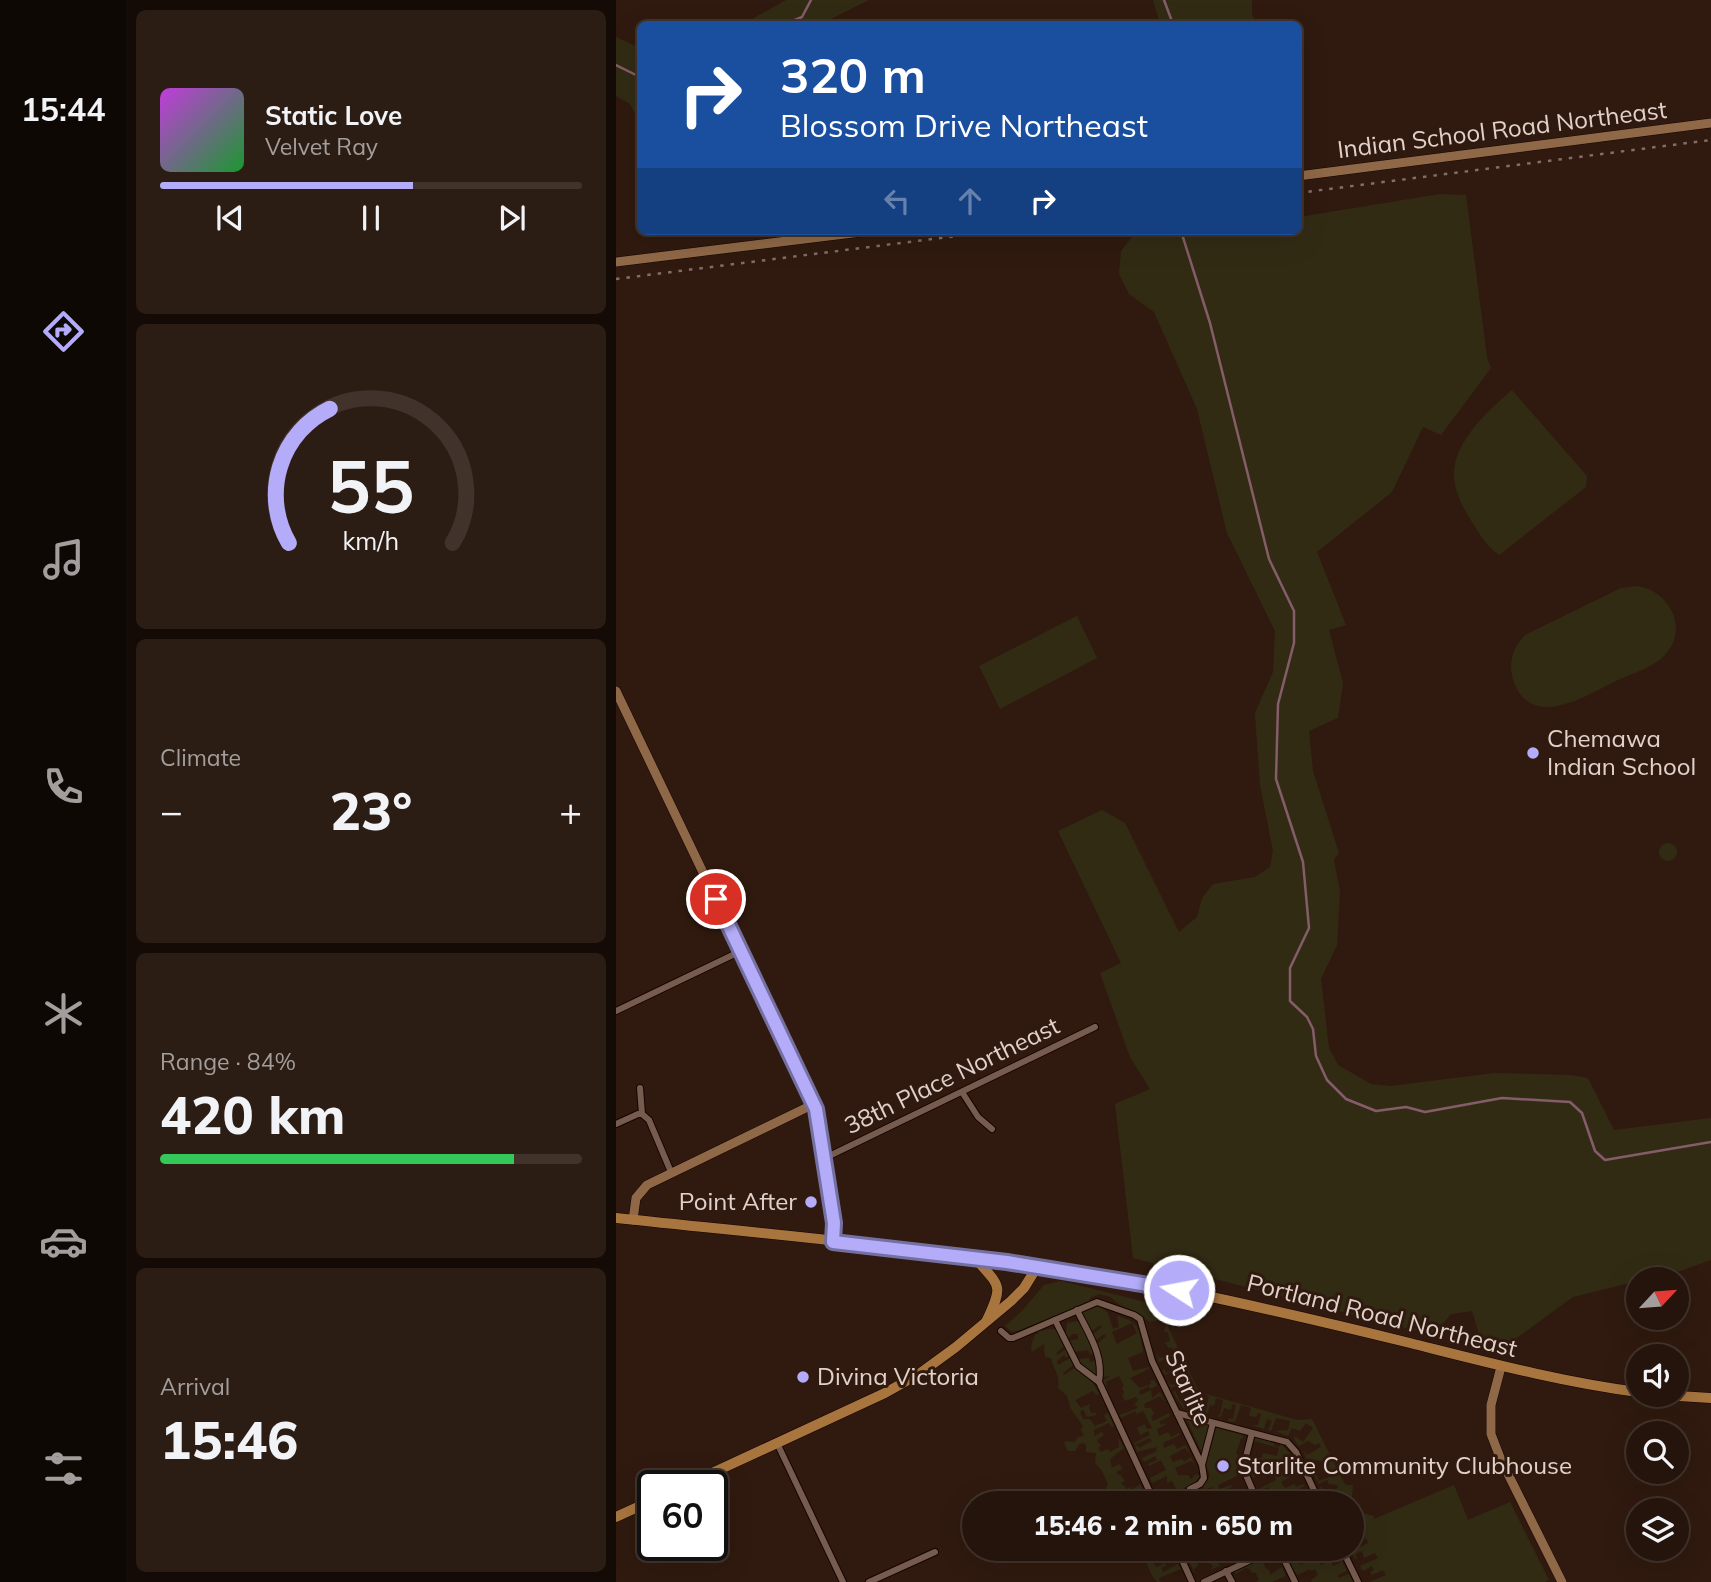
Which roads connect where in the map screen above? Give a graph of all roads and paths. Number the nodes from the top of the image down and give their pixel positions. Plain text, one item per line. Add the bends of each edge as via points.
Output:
1 (1711, 123) edge
2 (1302, 175) edge
3 (836, 235) edge
4 (616, 262) edge
5 (616, 691) edge
6 (621, 712) edge
7 (741, 951) junction
8 (616, 1011) edge
9 (1096, 1027) dead end
10 (640, 1088) dead end
11 (962, 1092) junction
12 (814, 1104) junction
13 (642, 1114) junction
14 (616, 1124) edge
15 (992, 1129) dead end
16 (825, 1158) junction
17 (671, 1172) junction
18 (616, 1218) edge
19 (634, 1220) junction
20 (833, 1242) junction
21 (975, 1258) junction
22 (1037, 1266) junction
23 (1077, 1310) junction
24 (1055, 1320) junction
25 (985, 1324) junction
26 (1001, 1331) dead end
27 (1501, 1367) junction
28 (1099, 1381) junction
29 (1626, 1390) edge
30 (1689, 1397) edge
31 (1711, 1398) edge
32 (1177, 1413) junction
33 (1213, 1423) junction
34 (1252, 1433) junction
35 (777, 1443) junction
36 (1202, 1465) junction
37 (719, 1470) edge
38 (1190, 1489) dead end
39 (1150, 1491) edge
40 (1253, 1491) edge
41 (1314, 1491) edge
42 (637, 1507) edge
43 (616, 1517) edge
44 (935, 1552) dead end
45 (1182, 1561) edge
46 (1248, 1561) edge
47 (1285, 1561) edge
48 (1348, 1561) edge
49 (1226, 1571) junction
50 (843, 1582) edge
51 (869, 1582) edge
52 (1192, 1582) edge
53 (1204, 1582) edge
54 (1231, 1582) edge
55 (1295, 1582) edge
56 (1358, 1582) edge
57 (1562, 1582) edge

1 - 2 street, Indian School Road Northeast
3 - 4 street
5 - 6 street
6 - 7 street
7 - 8 street
7 - 12 street
9 - 11 street, 38th Place Northeast
10 - 13 street
11 - 15 street
11 - 16 street, 38th Place Northeast
12 - 16 street
12 - 17 street
13 - 14 street
13 - 17 street via 649,1119
16 - 20 street
17 - 19 street via 639,1192
18 - 19 main road, Portland Road Northeast
19 - 20 main road, Portland Road Northeast
20 - 21 main road, Portland Road Northeast
21 - 22 main road, Portland Road Northeast
21 - 25 main road via 999,1288
22 - 25 main road via 1024,1288
22 - 27 main road, Portland Road Northeast via 1238,1303
23 - 24 street, Starlite
23 - 28 street via 1098,1354
23 - 32 street, Starlite via 1097,1302 1140,1320 1152,1361
24 - 26 street, Starlite via 1013,1338
24 - 28 street via 1078,1366
25 - 35 main road via 919,1374
27 - 29 main road, Portland Road Northeast
27 - 57 street via 1491,1405 1491,1434
28 - 39 street
30 - 31 main road
32 - 33 street
32 - 36 street, Starlite
33 - 34 street
33 - 36 street
34 - 40 street via 1243,1468
34 - 41 street via 1291,1445
35 - 37 main road
35 - 50 street
36 - 38 street via 1205,1478
42 - 43 main road
44 - 51 street
45 - 52 street
46 - 49 street
47 - 55 street
48 - 56 street
49 - 53 street
49 - 54 street

